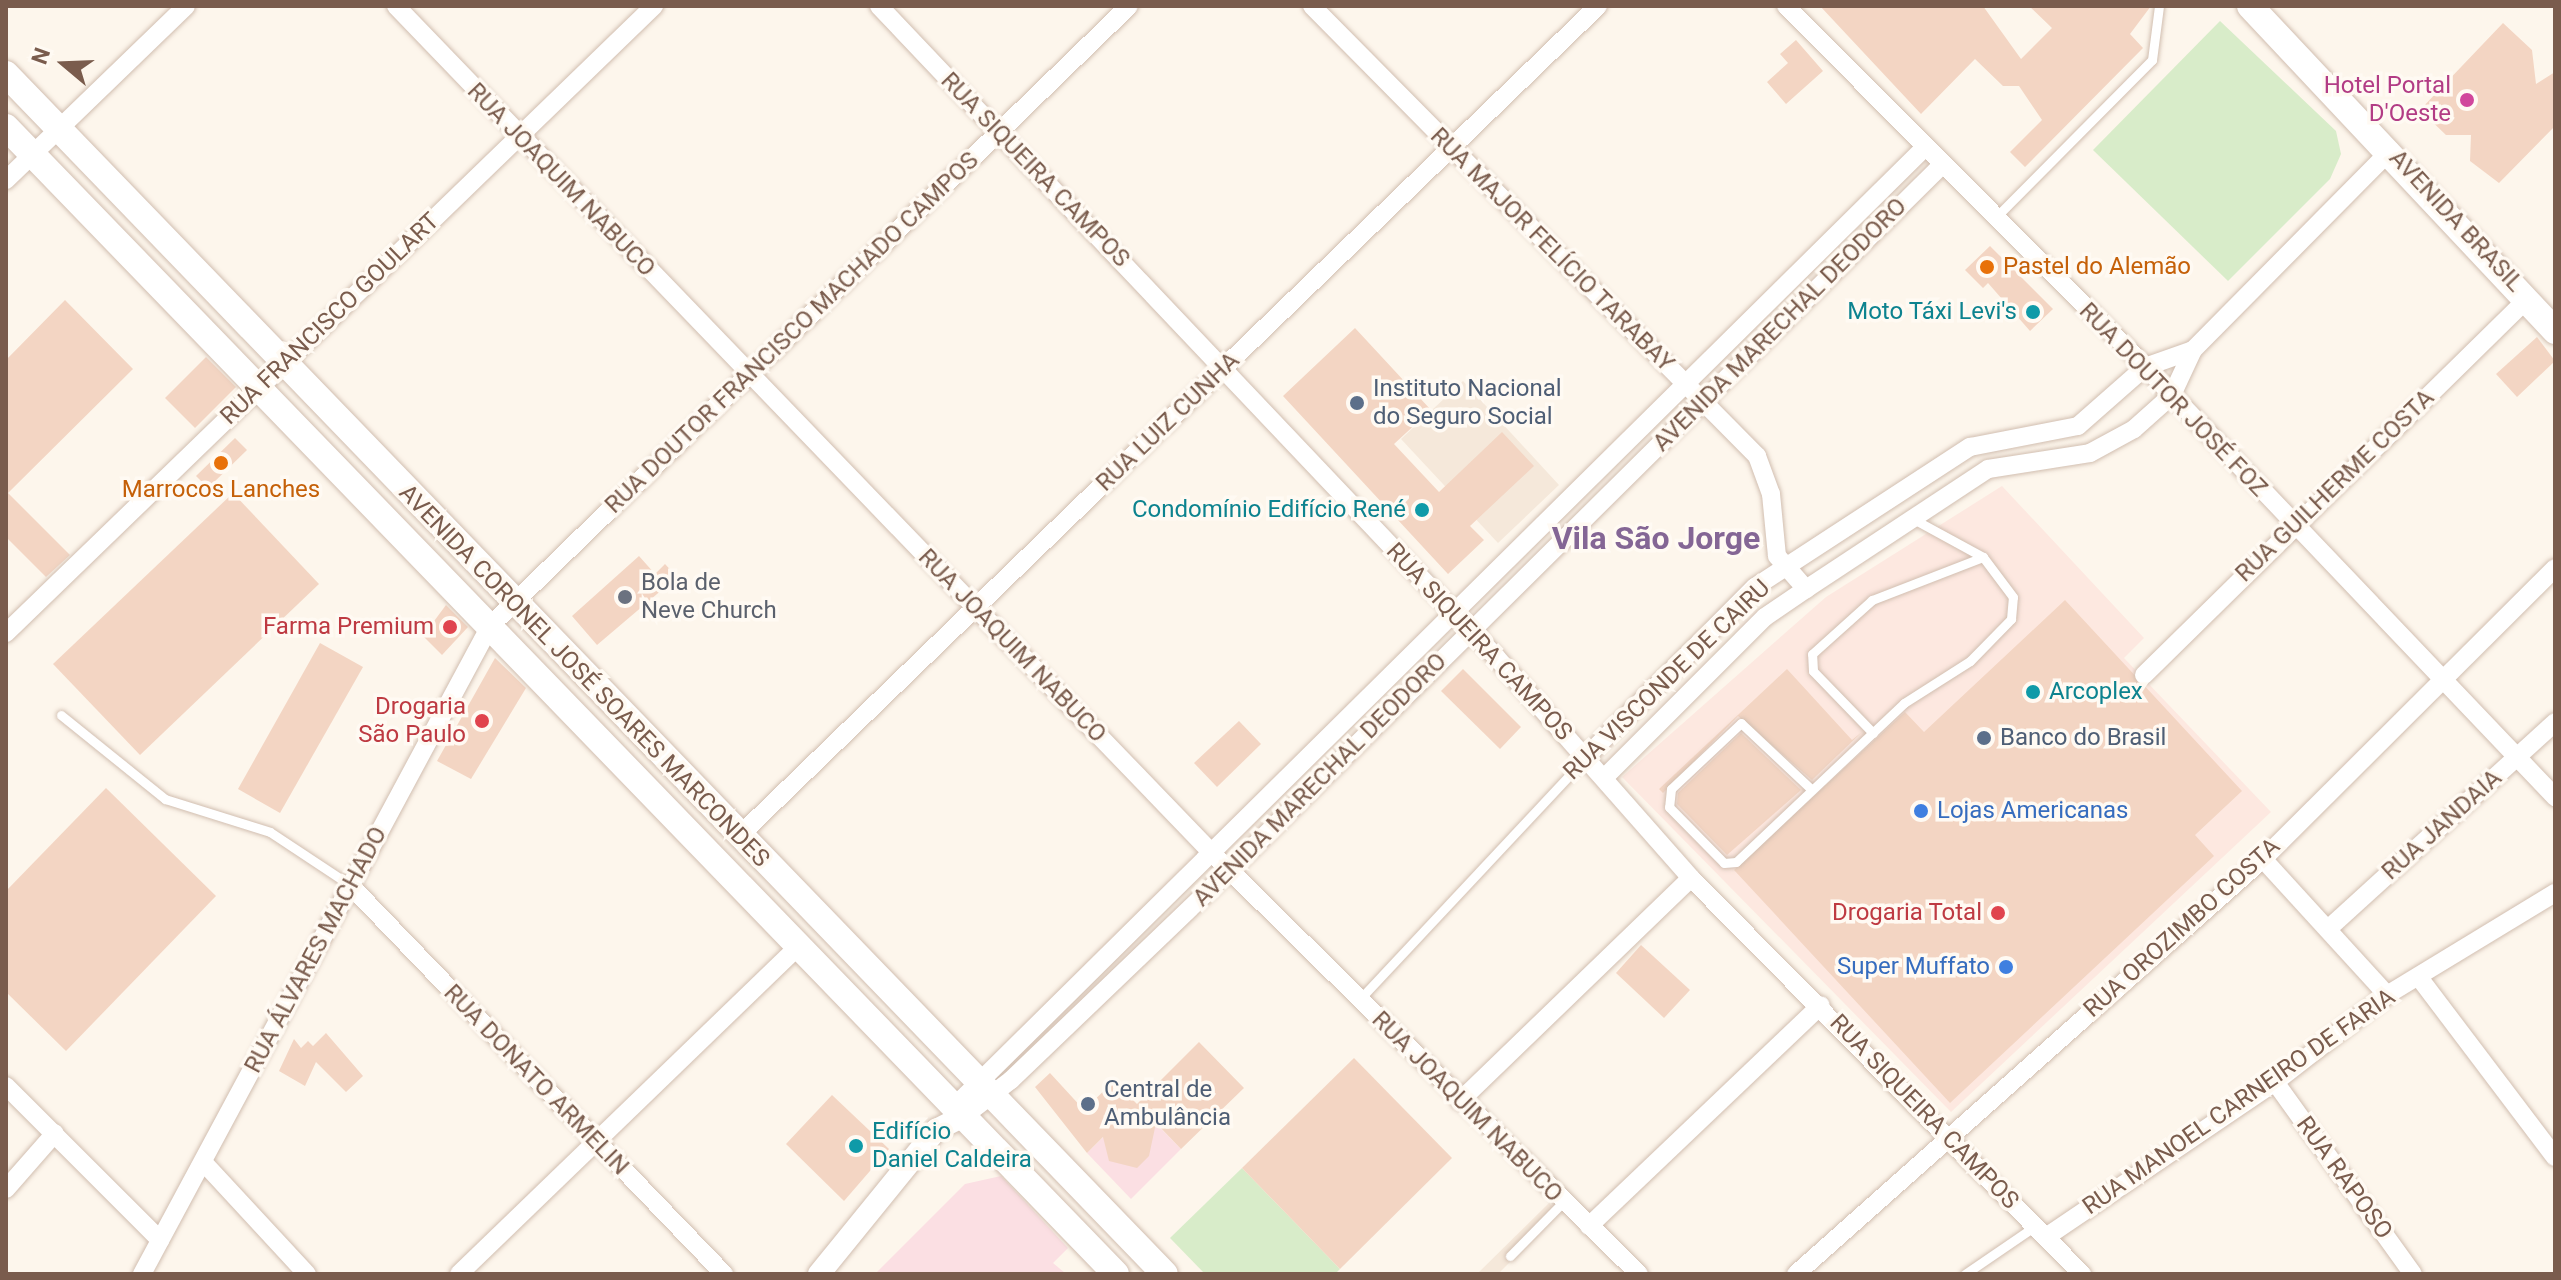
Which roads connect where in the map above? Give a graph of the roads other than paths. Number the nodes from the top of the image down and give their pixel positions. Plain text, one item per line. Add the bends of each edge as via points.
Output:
1 (186, 6) edge
2 (396, 6) edge
3 (654, 6) edge
4 (879, 6) edge
5 (1129, 6) edge
6 (1312, 6) edge
7 (1598, 6) edge
8 (1786, 6) edge
9 (2159, 6) edge
10 (2250, 6) edge
11 (6, 74) edge
12 (6, 127) edge
13 (59, 129) junction
14 (999, 132) junction
15 (520, 136) junction
16 (1451, 148) junction
17 (1924, 148) junction
18 (2391, 150) junction
19 (32, 154) junction
20 (1941, 166) junction
21 (6, 180) edge
22 (1995, 218) junction
23 (2527, 299) junction
24 (2555, 319) edge
25 (2555, 331) edge
26 (2193, 350) junction
27 (284, 363) junction
28 (1224, 367) junction
29 (2145, 367) junction
30 (747, 375) junction
31 (1684, 384) junction
32 (259, 388) junction
33 (2172, 395) junction
34 (1702, 402) junction
35 (1915, 520) junction
36 (2293, 526) junction
37 (1983, 557) junction
38 (2555, 568) edge
39 (1784, 569) junction
40 (1806, 589) junction
41 (514, 602) junction
42 (976, 608) junction
43 (1452, 614) junction
44 (490, 626) junction
45 (1471, 632) junction
46 (6, 633) edge
47 (2144, 675) dead end
48 (2445, 683) junction
49 (61, 715) dead end
50 (2555, 722) edge
51 (1873, 733) junction
52 (1587, 756) junction
53 (2517, 758) junction
54 (1605, 777) junction
55 (1811, 789) junction
56 (2555, 797) edge
57 (730, 828) junction
58 (699, 842) junction
59 (1211, 852) junction
60 (2263, 859) junction
61 (1230, 870) junction
62 (1691, 878) junction
63 (350, 885) junction
64 (2555, 893) edge
65 (2329, 928) junction
66 (799, 946) junction
67 (2421, 980) junction
68 (2387, 995) junction
69 (1359, 1000) junction
70 (1821, 1005) junction
71 (2275, 1082) junction
72 (6, 1086) edge
73 (983, 1089) junction
74 (1460, 1101) junction
75 (959, 1111) junction
76 (55, 1133) junction
77 (1947, 1136) junction
78 (596, 1144) junction
79 (2555, 1157) edge
80 (205, 1164) junction
81 (6, 1189) edge
82 (1563, 1202) junction
83 (1589, 1226) junction
84 (2040, 1231) junction
85 (160, 1240) junction
86 (1510, 1256) dead end
87 (142, 1274) edge
88 (307, 1274) edge
89 (459, 1274) edge
90 (724, 1274) edge
91 (819, 1274) edge
92 (1116, 1274) edge
93 (1165, 1274) edge
94 (1639, 1274) edge
95 (1796, 1274) edge
96 (1965, 1274) edge
97 (2082, 1274) edge
98 (2413, 1274) edge

1 - 13 street
2 - 15 street, RUA JOAQUIM NABUCO
3 - 15 street, RUA FRANCISCO GOULART
4 - 14 street, RUA SIQUEIRA CAMPOS
5 - 14 street, RUA DOUTOR FRANCISCO MACHADO CAMPOS
6 - 16 street, RUA MAJOR FELÍCIO TARABAY
7 - 16 street, RUA LUIZ CUNHA
8 - 17 street, RUA DOUTOR JOSÉ FOZ
9 - 22 lane via 2152,60
10 - 18 main road, AVENIDA BRASIL
11 - 13 main road, AVENIDA CORONEL JOSÉ SOARES MARCONDES
12 - 19 main road, AVENIDA CORONEL JOSÉ SOARES MARCONDES
13 - 19 street
13 - 27 main road, AVENIDA CORONEL JOSÉ SOARES MARCONDES
14 - 28 street, RUA SIQUEIRA CAMPOS
14 - 30 street, RUA DOUTOR FRANCISCO MACHADO CAMPOS
15 - 27 street, RUA FRANCISCO GOULART
15 - 30 street, RUA JOAQUIM NABUCO
16 - 28 street, RUA LUIZ CUNHA
16 - 31 street, RUA MAJOR FELÍCIO TARABAY
17 - 20 street, RUA DOUTOR JOSÉ FOZ
17 - 31 street, AVENIDA MARECHAL DEODORO
18 - 23 main road, AVENIDA BRASIL
18 - 26 street, RUA VISCONDE DE CAIRU
19 - 21 street
19 - 32 main road, AVENIDA CORONEL JOSÉ SOARES MARCONDES
20 - 22 street, RUA DOUTOR JOSÉ FOZ
20 - 34 street, AVENIDA MARECHAL DEODORO
22 - 29 street, RUA DOUTOR JOSÉ FOZ
23 - 24 main road
23 - 25 main road
23 - 36 street, RUA GUILHERME COSTA
26 - 29 street, RUA VISCONDE DE CAIRU
26 - 33 street, RUA VISCONDE DE CAIRU
27 - 32 street, RUA FRANCISCO GOULART
27 - 41 main road, AVENIDA CORONEL JOSÉ SOARES MARCONDES
28 - 42 street, RUA LUIZ CUNHA
28 - 43 street, RUA SIQUEIRA CAMPOS
29 - 33 street, RUA DOUTOR JOSÉ FOZ
29 - 39 street, RUA VISCONDE DE CAIRU via 2078,426 1970,447
30 - 41 street, RUA DOUTOR FRANCISCO MACHADO CAMPOS
30 - 42 street, RUA JOAQUIM NABUCO
31 - 34 street, RUA MAJOR FELÍCIO TARABAY
31 - 43 street, AVENIDA MARECHAL DEODORO
32 - 44 main road, AVENIDA CORONEL JOSÉ SOARES MARCONDES
32 - 46 street, RUA FRANCISCO GOULART
33 - 35 street, RUA VISCONDE DE CAIRU via 2103,446 1988,469
33 - 36 street, RUA DOUTOR JOSÉ FOZ
34 - 39 street, RUA MAJOR FELÍCIO TARABAY via 1757,456
34 - 45 street, AVENIDA MARECHAL DEODORO
35 - 37 lane
35 - 40 street, RUA VISCONDE DE CAIRU
36 - 47 street, RUA GUILHERME COSTA
36 - 48 street, RUA DOUTOR JOSÉ FOZ
37 - 51 lane via 2013,597 2011,619 1970,661 1904,703
37 - 51 lane via 1872,600 1812,654 1813,671
38 - 48 street, RUA OROZIMBO COSTA
39 - 40 street
39 - 52 street, RUA VISCONDE DE CAIRU via 1755,587
40 - 54 street, RUA VISCONDE DE CAIRU via 1765,617
41 - 44 street, RUA DOUTOR FRANCISCO MACHADO CAMPOS
41 - 57 main road, AVENIDA CORONEL JOSÉ SOARES MARCONDES
42 - 57 street, RUA LUIZ CUNHA
42 - 59 street, RUA JOAQUIM NABUCO
43 - 45 street, RUA SIQUEIRA CAMPOS
43 - 59 street, AVENIDA MARECHAL DEODORO
44 - 58 main road, AVENIDA CORONEL JOSÉ SOARES MARCONDES
44 - 63 street, RUA ÁLVARES MACHADO
45 - 52 street, RUA SIQUEIRA CAMPOS
45 - 61 street, AVENIDA MARECHAL DEODORO
48 - 53 street, RUA DOUTOR JOSÉ FOZ
48 - 60 street, RUA OROZIMBO COSTA
49 - 63 lane via 165,799 270,832
50 - 53 street, RUA JANDAIA
51 - 55 lane
52 - 54 street, RUA SIQUEIRA CAMPOS
52 - 69 lane, RUA VISCONDE DE CAIRU
53 - 56 street, RUA DOUTOR JOSÉ FOZ
53 - 65 street, RUA JANDAIA
54 - 62 street, RUA SIQUEIRA CAMPOS
55 - 55 lane via 1731,864 1669,807 1671,789 1741,723
57 - 58 main road
57 - 73 main road, AVENIDA CORONEL JOSÉ SOARES MARCONDES
58 - 66 main road, AVENIDA CORONEL JOSÉ SOARES MARCONDES
59 - 61 street, RUA JOAQUIM NABUCO
59 - 73 street, AVENIDA MARECHAL DEODORO
60 - 65 street
60 - 77 street, RUA OROZIMBO COSTA
61 - 69 street, RUA JOAQUIM NABUCO
61 - 73 street, AVENIDA MARECHAL DEODORO
62 - 70 street, RUA SIQUEIRA CAMPOS
62 - 74 street
63 - 78 street, RUA DONATO ARMELIN
63 - 80 street, RUA ÁLVARES MACHADO
64 - 67 street, RUA MANOEL CARNEIRO DE FARIA
65 - 68 street
66 - 75 main road, AVENIDA CORONEL JOSÉ SOARES MARCONDES
66 - 78 street
67 - 68 street, RUA MANOEL CARNEIRO DE FARIA
67 - 79 street
68 - 71 street, RUA MANOEL CARNEIRO DE FARIA
69 - 74 street, RUA JOAQUIM NABUCO
70 - 77 street, RUA SIQUEIRA CAMPOS
70 - 83 street
71 - 84 street, RUA MANOEL CARNEIRO DE FARIA
71 - 98 street, RUA RAPOSO
72 - 76 street
73 - 75 street, AVENIDA MARECHAL DEODORO
73 - 93 main road, AVENIDA CORONEL JOSÉ SOARES MARCONDES
74 - 82 street, RUA JOAQUIM NABUCO
75 - 91 street via 936,1130
75 - 92 main road, AVENIDA CORONEL JOSÉ SOARES MARCONDES
76 - 81 street
76 - 85 street
77 - 84 street, RUA SIQUEIRA CAMPOS
77 - 95 street, RUA OROZIMBO COSTA
78 - 89 street
78 - 90 street, RUA DONATO ARMELIN
80 - 85 street, RUA ÁLVARES MACHADO
80 - 88 street
82 - 83 street, RUA JOAQUIM NABUCO
82 - 86 lane
83 - 94 street, RUA JOAQUIM NABUCO
84 - 96 lane
84 - 97 street, RUA SIQUEIRA CAMPOS
85 - 87 street, RUA ÁLVARES MACHADO

